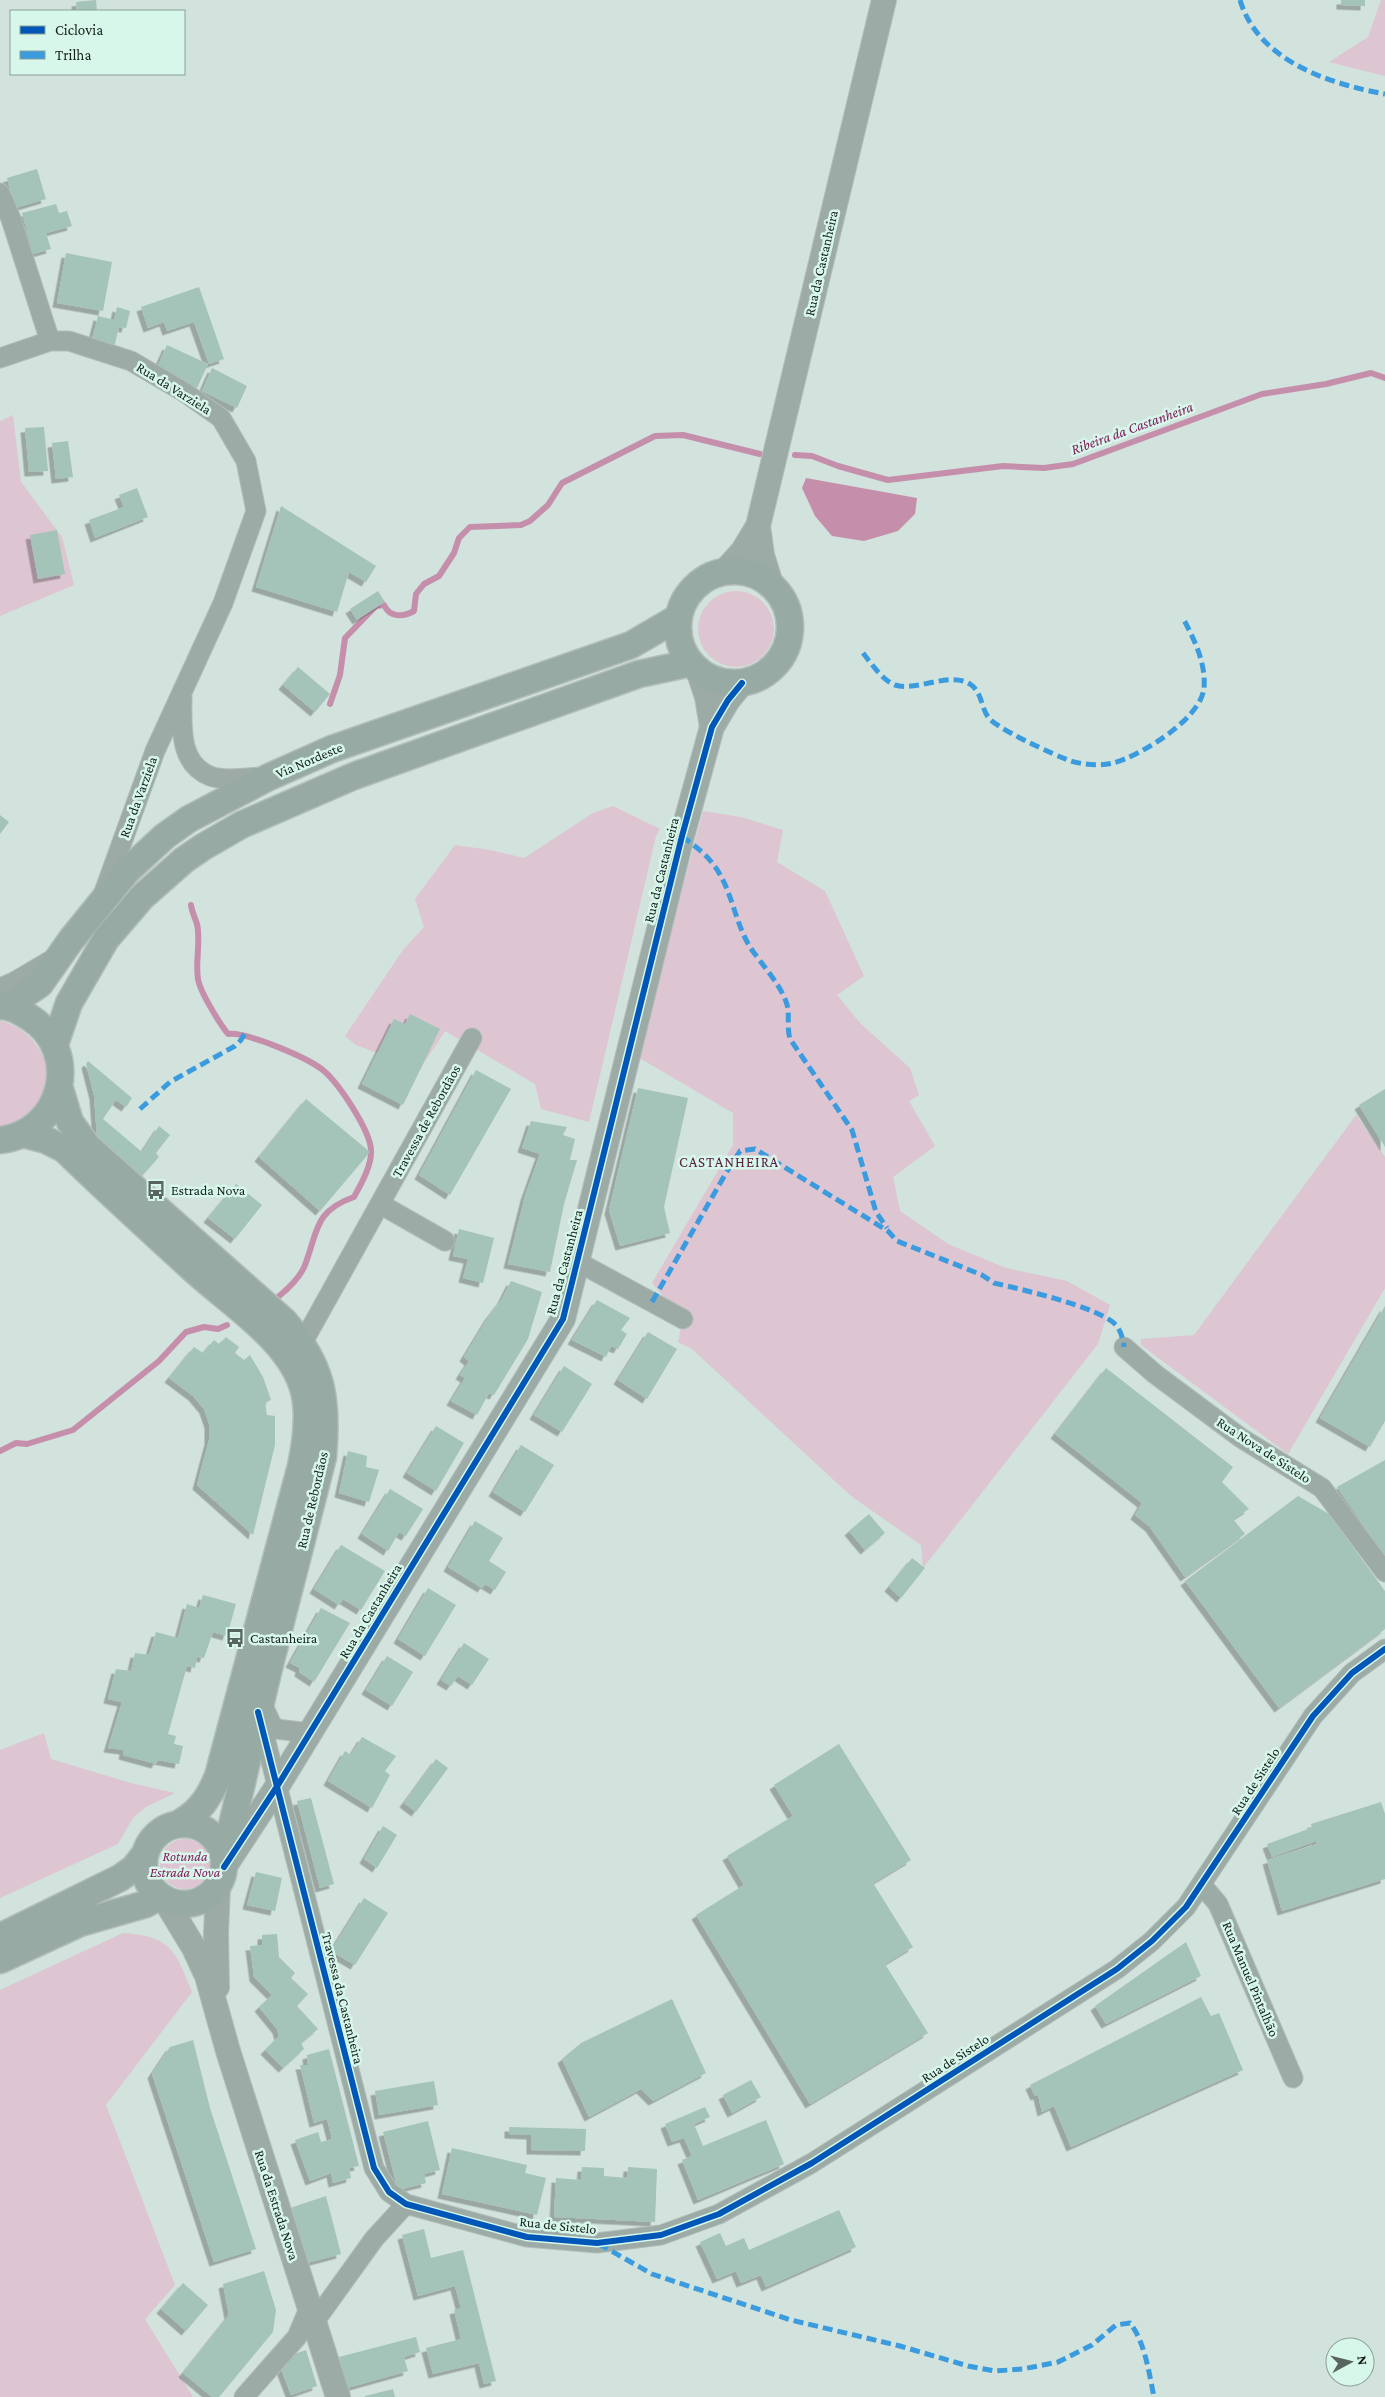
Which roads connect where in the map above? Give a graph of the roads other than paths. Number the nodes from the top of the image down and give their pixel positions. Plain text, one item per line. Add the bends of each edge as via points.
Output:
1 (884, 0) edge
2 (0, 193) edge
3 (50, 341) junction
4 (0, 358) edge
5 (758, 526) junction
6 (724, 572) junction
7 (771, 584) junction
8 (679, 617) junction
9 (695, 666) junction
10 (742, 683) junction
11 (182, 691) junction
12 (712, 727) junction
13 (269, 776) junction
14 (99, 905) junction
15 (3, 1000) edge
16 (472, 1038) dead end
17 (55, 1044) junction
18 (60, 1089) junction
19 (12, 1137) edge
20 (380, 1204) junction
21 (445, 1241) dead end
22 (578, 1262) junction
23 (683, 1319) dead end
24 (302, 1344) junction
25 (1124, 1347) dead end
26 (1385, 1572) edge
27 (1385, 1649) edge
28 (260, 1706) junction
29 (310, 1733) junction
30 (278, 1785) junction
31 (178, 1824) junction
32 (145, 1854) junction
33 (222, 1870) junction
34 (1202, 1885) junction
35 (162, 1898) junction
36 (0, 1937) edge
37 (0, 1960) edge
38 (218, 2012) junction
39 (1293, 2078) dead end
40 (406, 2204) junction
41 (312, 2314) junction
42 (244, 2397) edge
43 (338, 2397) edge

1 - 5 street, Rua da Castanheira
2 - 3 street
3 - 4 street
3 - 11 street, Rua da Varziela via 69,341 131,362 184,392 221,418 246,461 256,511 223,603
5 - 6 street, Rua da Castanheira via 743,552
5 - 7 street, Rua da Castanheira via 762,556
6 - 7 main road via 741,571 757,575
6 - 8 main road via 708,577 695,587
7 - 10 main road via 789,613 786,651 775,666 760,677
8 - 9 main road via 683,649
8 - 13 main road, Via Nordeste via 631,645 332,749
9 - 10 main road via 711,678
9 - 12 street, Rua da Castanheira via 707,696
9 - 17 main road via 639,674 354,776 242,825 203,847 142,897 106,939 69,1003
10 - 12 street, Rua da Castanheira
11 - 13 street, Rua da Varziela via 183,744 198,769 211,776 227,778
11 - 14 street, Rua da Varziela via 155,751
12 - 22 street, Rua da Castanheira via 682,836
13 - 14 main road, Via Nordeste via 189,819 165,836 127,871
14 - 15 main road, Via Nordeste via 40,984
15 - 17 main road via 40,1024
16 - 20 street, Travessa de Rebordãos
17 - 18 main road via 61,1070
18 - 19 main road via 44,1118
18 - 24 main road, Rua de Rebordãos via 70,1122 88,1147 284,1321
19 - 31 main road, Rua de Rebordãos via 46,1140 64,1149 271,1337 292,1365 304,1390 307,1418 301,1466 218,1776 210,1796 194,1816
20 - 21 street
20 - 24 street, Travessa de Rebordãos
22 - 23 street
22 - 29 street, Rua da Castanheira via 563,1319
24 - 28 main road, Rua de Rebordãos via 323,1391 326,1422 323,1457
25 - 26 street, Rua Nova de Sistelo via 1241,1438 1322,1488
27 - 34 street, Rua de Sistelo via 1352,1673 1313,1716
28 - 29 street via 276,1729
28 - 30 street, Travessa da Castanheira
28 - 33 main road, Rua de Rebordãos
29 - 30 street, Rua da Castanheira
30 - 33 street, Rua da Castanheira
30 - 40 street, Travessa da Castanheira via 374,2168 389,2192
31 - 32 main road via 157,1834
31 - 33 main road via 194,1825 208,1832 218,1843
32 - 35 main road via 146,1877
32 - 36 main road via 120,1878
33 - 35 main road via 213,1891 199,1901 185,1904
33 - 38 street, Rua da Estrada Nova via 216,1934
34 - 39 street, Rua Manuel Pintalhão via 1218,1904
34 - 40 street, Rua de Sistelo via 1186,1907 1117,1969 812,2163 719,2214 661,2234 597,2243 527,2237
35 - 37 main road via 80,1923
35 - 38 street, Rua da Estrada Nova via 201,1962
38 - 41 street, Rua da Estrada Nova
40 - 41 street
41 - 42 street via 297,2337
41 - 43 street, Rua da Estrada Nova

